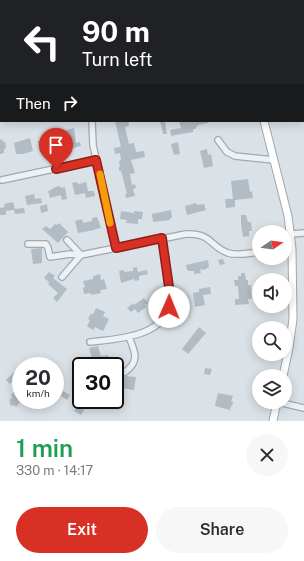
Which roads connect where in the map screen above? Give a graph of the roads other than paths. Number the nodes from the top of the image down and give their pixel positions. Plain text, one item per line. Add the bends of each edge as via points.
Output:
1 (92, 122) edge
2 (264, 122) edge
3 (218, 140) dead end
4 (96, 160) junction
5 (274, 160) junction
6 (0, 181) edge
7 (290, 225) edge
8 (304, 233) edge
9 (292, 234) edge
10 (162, 238) junction
11 (67, 240) dead end
12 (28, 244) dead end
13 (116, 248) junction
14 (252, 253) edge
15 (81, 255) junction
16 (290, 265) edge
17 (62, 277) dead end
18 (129, 337) junction
19 (90, 342) dead end
20 (284, 369) edge
21 (124, 372) edge
22 (292, 405) edge
23 (304, 408) edge
24 (276, 409) edge
25 (273, 421) edge

1 - 4 street
2 - 5 main road
3 - 5 street via 227,152 235,156
4 - 6 street
4 - 13 street
5 - 7 main road
8 - 9 street
10 - 13 street
10 - 14 street via 198,234 229,253
10 - 18 street via 170,294 169,307 157,325
11 - 15 street
12 - 15 street via 46,244 50,257
13 - 15 street
15 - 17 street
16 - 20 main road via 293,319
18 - 19 street
18 - 21 street via 135,352 135,360 133,367
22 - 23 street
24 - 25 main road

